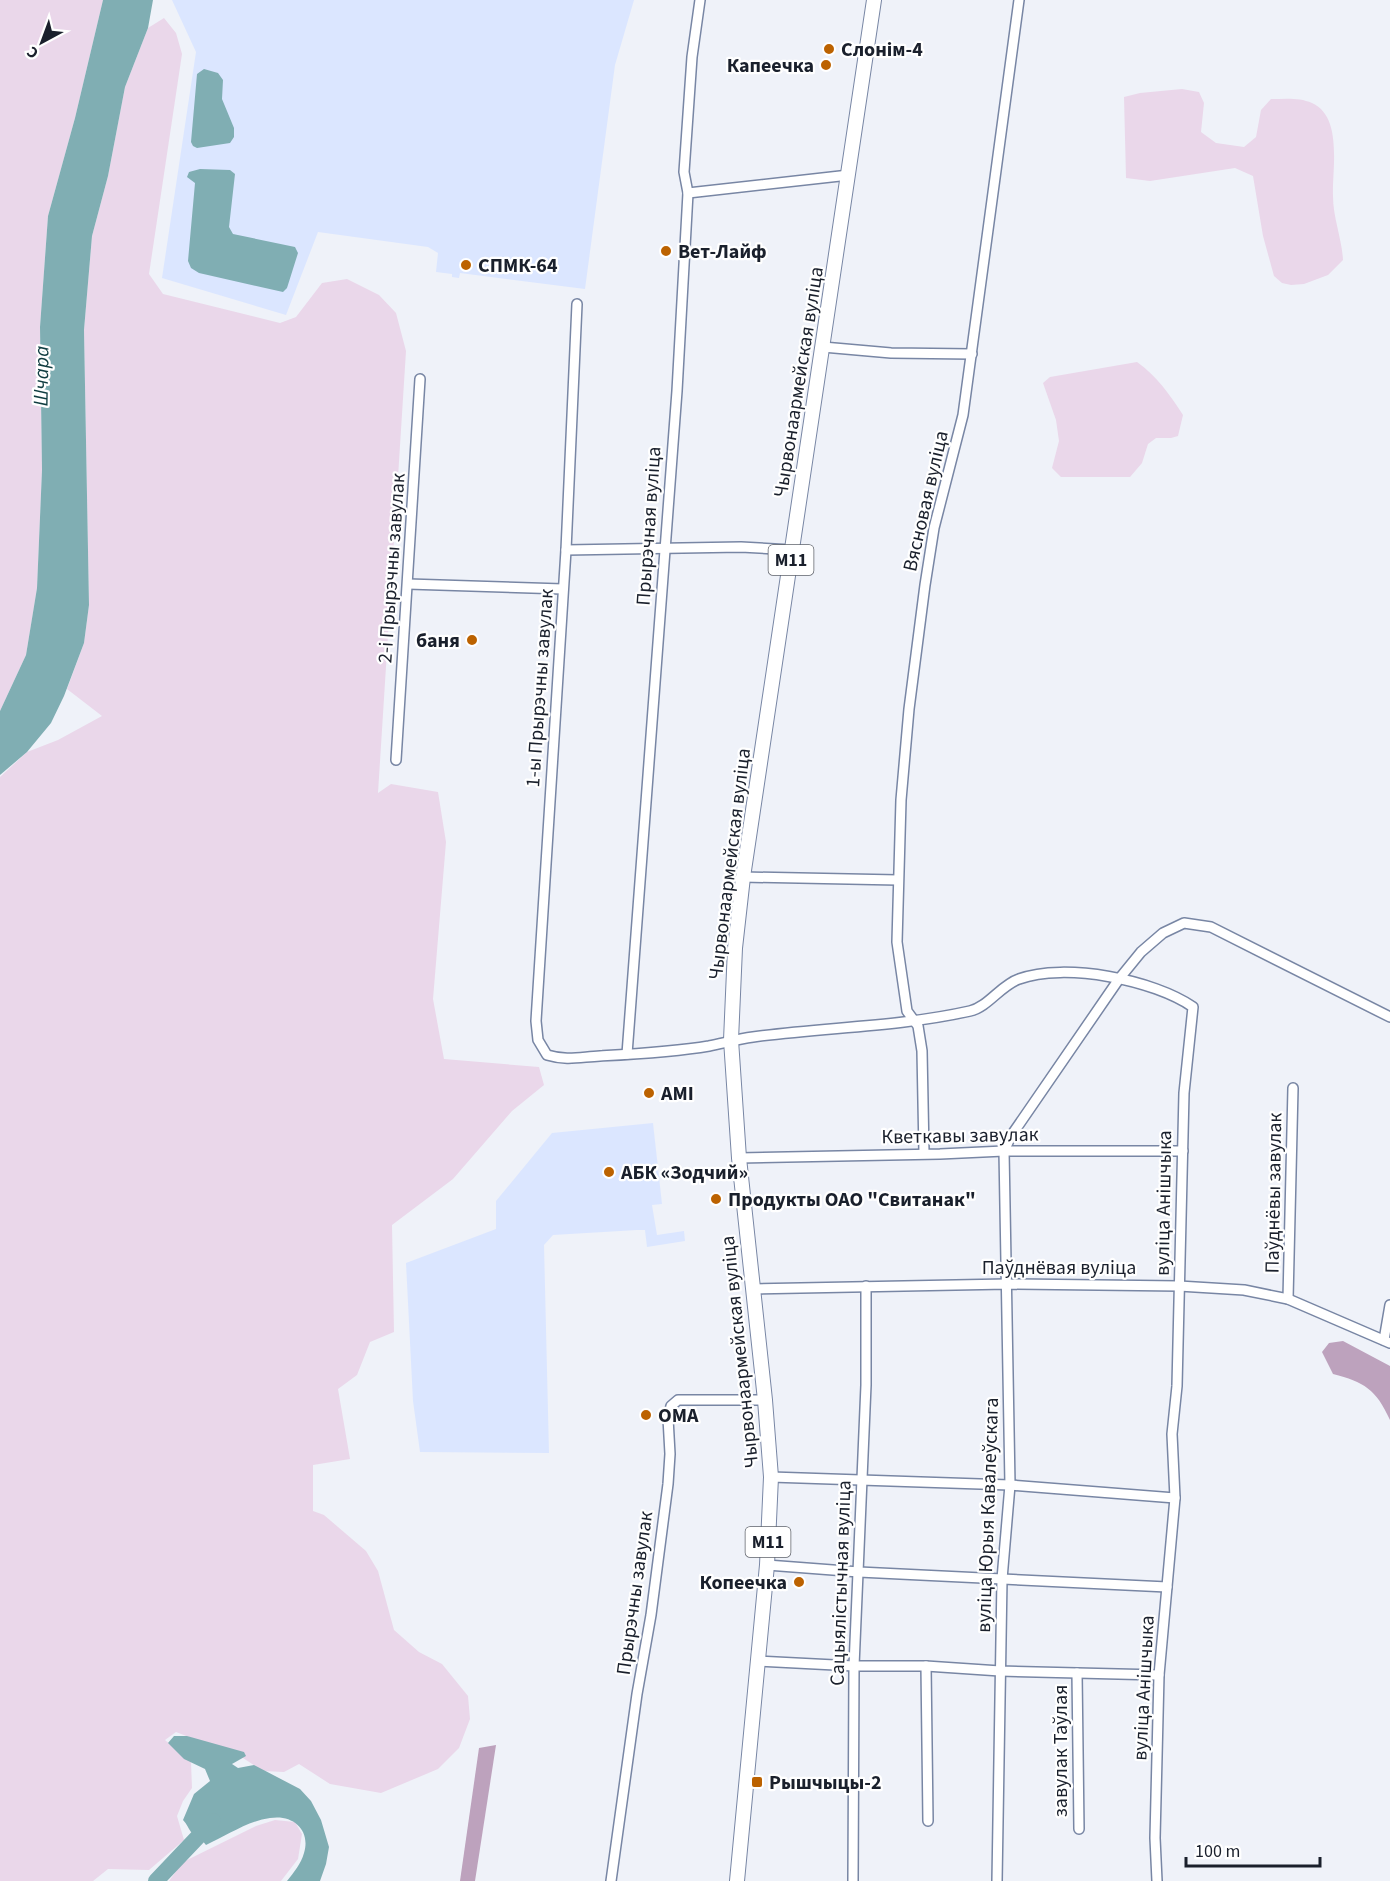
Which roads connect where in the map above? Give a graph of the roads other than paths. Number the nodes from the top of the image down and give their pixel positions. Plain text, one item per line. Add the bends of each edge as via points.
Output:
1 (700, 0) edge
2 (874, 0) edge
3 (1019, 0) edge
4 (849, 175) junction
5 (688, 193) junction
6 (578, 304) dead end
7 (823, 347) junction
8 (972, 354) junction
9 (420, 379) dead end
10 (665, 548) junction
11 (566, 550) junction
12 (792, 550) junction
13 (408, 584) junction
14 (563, 589) junction
15 (396, 760) dead end
16 (743, 877) junction
17 (898, 880) junction
18 (1119, 979) junction
19 (910, 1016) junction
20 (1390, 1017) edge
21 (731, 1040) junction
22 (627, 1054) junction
23 (563, 1060) joint
24 (1293, 1088) dead end
25 (1004, 1150) junction
26 (1183, 1151) junction
27 (924, 1153) junction
28 (739, 1158) junction
29 (1007, 1284) junction
30 (866, 1286) junction
31 (1179, 1286) junction
32 (753, 1289) junction
33 (1288, 1299) junction
34 (1390, 1305) edge
35 (1387, 1342) edge
36 (765, 1400) junction
37 (771, 1478) junction
38 (862, 1479) junction
39 (1010, 1485) junction
40 (1175, 1498) junction
41 (767, 1565) junction
42 (859, 1572) junction
43 (1002, 1579) junction
44 (1167, 1587) junction
45 (759, 1661) junction
46 (854, 1666) junction
47 (926, 1666) junction
48 (1000, 1671) junction
49 (1077, 1673) junction
50 (1159, 1675) junction
51 (928, 1821) dead end
52 (1078, 1829) dead end
53 (611, 1881) edge
54 (737, 1881) edge
55 (853, 1881) edge
56 (997, 1881) edge
57 (1157, 1881) edge

1 - 5 street, Прырэчная вуліца via 684,172
2 - 4 highway, Чырвонаармейская вуліца / М11
3 - 8 street, Вясновая вуліца
4 - 5 street
4 - 7 highway, Чырвонаармейская вуліца / М11
5 - 10 street, Прырэчная вуліца
6 - 11 street, 1-ы Прырэчны завулак
7 - 8 street
7 - 12 highway, Чырвонаармейская вуліца / М11
8 - 17 street, Вясновая вуліца via 963,415 934,528 925,585 907,732
9 - 13 street, 2-і Прырэчны завулак
10 - 11 street
10 - 12 street
10 - 22 street, Прырэчная вуліца
11 - 14 street, 1-ы Прырэчны завулак
12 - 16 highway, Чырвонаармейская вуліца / М11
13 - 14 street
13 - 15 street, 2-і Прырэчны завулак
14 - 23 street, 1-ы Прырэчны завулак via 536,1021 538,1040 547,1055
16 - 17 street
16 - 21 highway, Чырвонаармейская вуліца / М11
17 - 19 street, Вясновая вуліца via 897,942
18 - 19 street, вуліца Анішчыка via 1053,971 1017,979 973,1010
18 - 20 street via 1163,933 1184,923 1211,927
18 - 25 street
18 - 26 street, вуліца Анішчыка via 1178,997 1193,1007 1184,1093
19 - 21 street, вуліца Анішчыка
19 - 27 street, Вясновая вуліца via 918,1026 922,1051
21 - 22 street, вуліца Анішчыка
21 - 28 highway, Чырвонаармейская вуліца / М11
22 - 23 street, вуліца Анішчыка
24 - 33 street, Паўднёвы завулак
25 - 26 street, Кветкавы завулак
25 - 27 street, Кветкавы завулак
25 - 29 street, вуліца Юрыя Кавалеўскага
26 - 31 street, вуліца Анішчыка
27 - 28 street, Кветкавы завулак
28 - 32 highway, Чырвонаармейская вуліца / М11
29 - 30 street, Паўднёвая вуліца
29 - 31 street, Паўднёвая вуліца
29 - 39 street, вуліца Юрыя Кавалеўскага
30 - 32 street, Паўднёвая вуліца
30 - 38 street, Сацыялістычная вуліца
31 - 33 street, Паўднёвая вуліца via 1244,1290
31 - 40 street, вуліца Анішчыка via 1172,1434
32 - 36 highway, Чырвонаармейская вуліца / М11
33 - 35 street, Паўднёвая вуліца
34 - 35 street
36 - 37 highway, Чырвонаармейская вуліца / М11
36 - 53 street, Прырэчны завулак via 678,1400 671,1406 667,1495
37 - 38 street
37 - 41 highway, Чырвонаармейская вуліца / М11
38 - 39 street
38 - 42 street, Сацыялістычная вуліца
39 - 40 street
39 - 43 street, вуліца Юрыя Кавалеўскага
40 - 44 street, вуліца Анішчыка
41 - 42 street
41 - 45 highway, Чырвонаармейская вуліца / М11
42 - 43 street
42 - 46 street, Сацыялістычная вуліца
43 - 44 street
43 - 48 street, вуліца Юрыя Кавалеўскага
44 - 50 street, вуліца Анішчыка
45 - 46 street, завулак Таўлая
45 - 54 highway, Чырвонаармейская вуліца / М11
46 - 47 street, завулак Таўлая
46 - 55 street, Сацыялістычная вуліца
47 - 48 street, завулак Таўлая
47 - 51 street
48 - 49 street, завулак Таўлая
48 - 56 street, вуліца Юрыя Кавалеўскага
49 - 50 street, завулак Таўлая
49 - 52 street, завулак Таўлая
50 - 57 street, вуліца Анішчыка

